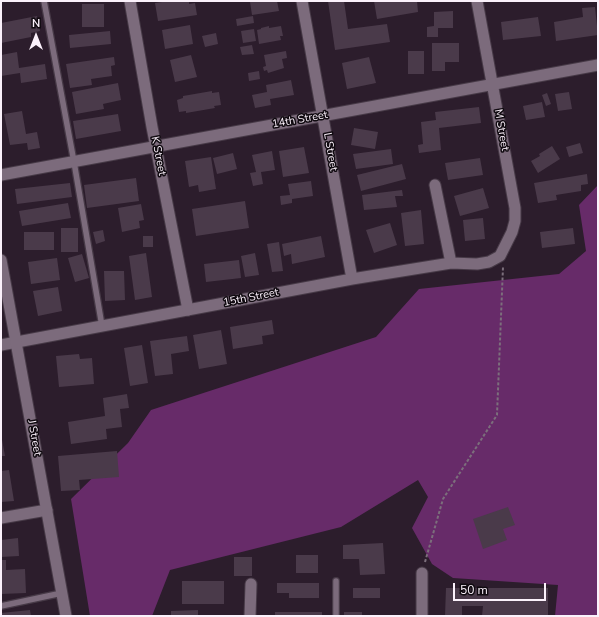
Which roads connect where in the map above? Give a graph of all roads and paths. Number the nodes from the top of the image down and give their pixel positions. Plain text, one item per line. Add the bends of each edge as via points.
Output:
1 (44, 1) edge
2 (130, 1) edge
3 (302, 1) edge
4 (477, 1) edge
5 (598, 65) edge
6 (493, 85) junction
7 (323, 116) junction
8 (156, 147) junction
9 (74, 162) junction
10 (1, 175) edge
11 (435, 185) dead end
12 (500, 256) junction
13 (1, 260) edge
14 (451, 263) junction
15 (352, 279) junction
16 (188, 310) junction
17 (102, 327) junction
18 (17, 342) junction
19 (1, 345) edge
20 (47, 510) junction
21 (1, 518) edge
22 (422, 573) joint
23 (336, 581) dead end
24 (250, 584) dead end
25 (62, 593) junction
26 (1, 606) edge
27 (66, 616) edge
28 (250, 616) edge
29 (336, 616) edge
30 (422, 616) edge

1 - 9 lane
2 - 8 street, K Street
3 - 7 street, L Street
4 - 6 street, M Street
5 - 6 street, 14th Street
6 - 7 street, 14th Street
6 - 12 street, M Street via 515,208 512,232
7 - 8 street, 14th Street
7 - 15 street, L Street
8 - 9 street, 14th Street
8 - 16 street, K Street
9 - 10 street, 14th Street
9 - 17 lane
11 - 14 street
12 - 14 street, 15th Street via 489,262 477,264
12 - 22 path via 503,262 497,415 443,499
13 - 18 street, J Street
14 - 15 street, 15th Street
15 - 16 street, 15th Street
16 - 17 street, 15th Street
17 - 18 street, 15th Street
18 - 19 street, 15th Street
18 - 20 street, J Street
20 - 21 street
20 - 25 street, J Street
22 - 30 street
23 - 29 lane
24 - 28 street
25 - 26 lane
25 - 27 street, J Street

